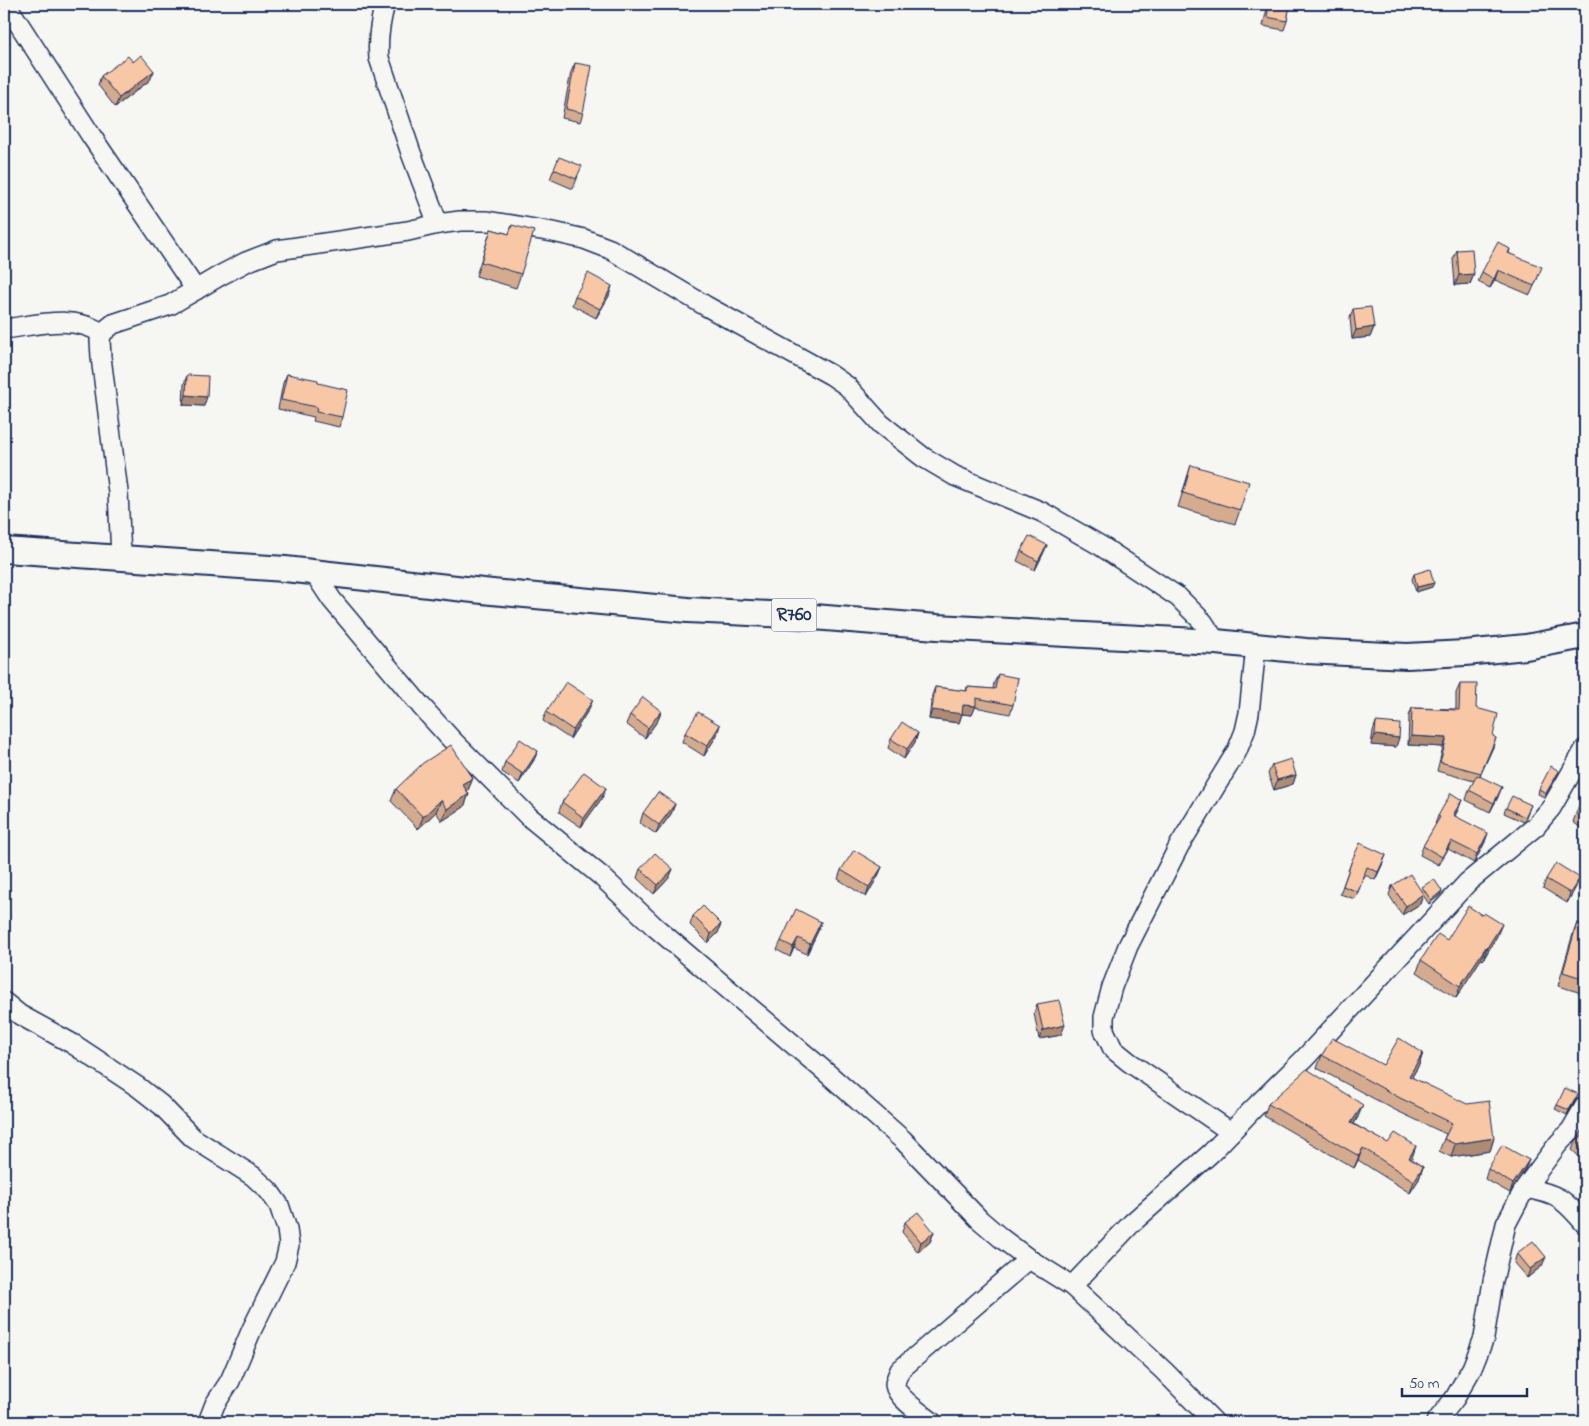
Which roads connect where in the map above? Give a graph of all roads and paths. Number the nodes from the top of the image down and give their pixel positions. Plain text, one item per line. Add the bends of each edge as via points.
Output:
1 (6, 4) edge
2 (384, 4) edge
3 (438, 224) junction
4 (196, 290) junction
5 (4, 329) edge
6 (102, 333) junction
7 (4, 550) edge
8 (121, 557) junction
9 (314, 573) junction
10 (1585, 636) edge
11 (1216, 642) junction
12 (1256, 647) junction
13 (1585, 749) edge
14 (4, 1002) edge
15 (1585, 1106) edge
16 (1230, 1132) junction
17 (1525, 1188) junction
18 (1585, 1224) edge
19 (1028, 1259) junction
20 (1072, 1286) junction
21 (1202, 1419) edge
22 (208, 1422) edge
23 (932, 1422) edge
24 (1436, 1422) edge

1 - 4 street
2 - 3 street via 378,31 379,58
3 - 4 street via 278,250 246,262
3 - 11 street via 487,221 584,239 610,249 832,375 847,386 881,424 923,457 955,476 1042,512 1162,586 1191,608
4 - 6 street via 155,311 121,319
5 - 6 street via 71,322
6 - 8 street via 101,357 118,492
7 - 8 main road, R760
8 - 9 main road, R760
9 - 11 main road, R760 via 688,610
9 - 19 street via 332,600 421,706 504,793 903,1140 980,1220
10 - 12 main road, R760 via 1518,648 1407,656
11 - 12 main road, R760
12 - 16 street via 1249,713 1238,751 1179,846 1128,946 1104,1017 1104,1030 1113,1049
13 - 16 street via 1551,808 1536,826 1468,882 1321,1042
14 - 22 street via 138,1087 194,1138 253,1176 279,1205 287,1229 285,1262
15 - 17 street via 1571,1130
16 - 20 street via 1132,1223
17 - 18 street via 1561,1198
17 - 24 street via 1506,1224 1481,1346 1455,1398
19 - 20 street
19 - 23 street via 900,1370 896,1389
20 - 21 street via 1164,1371

